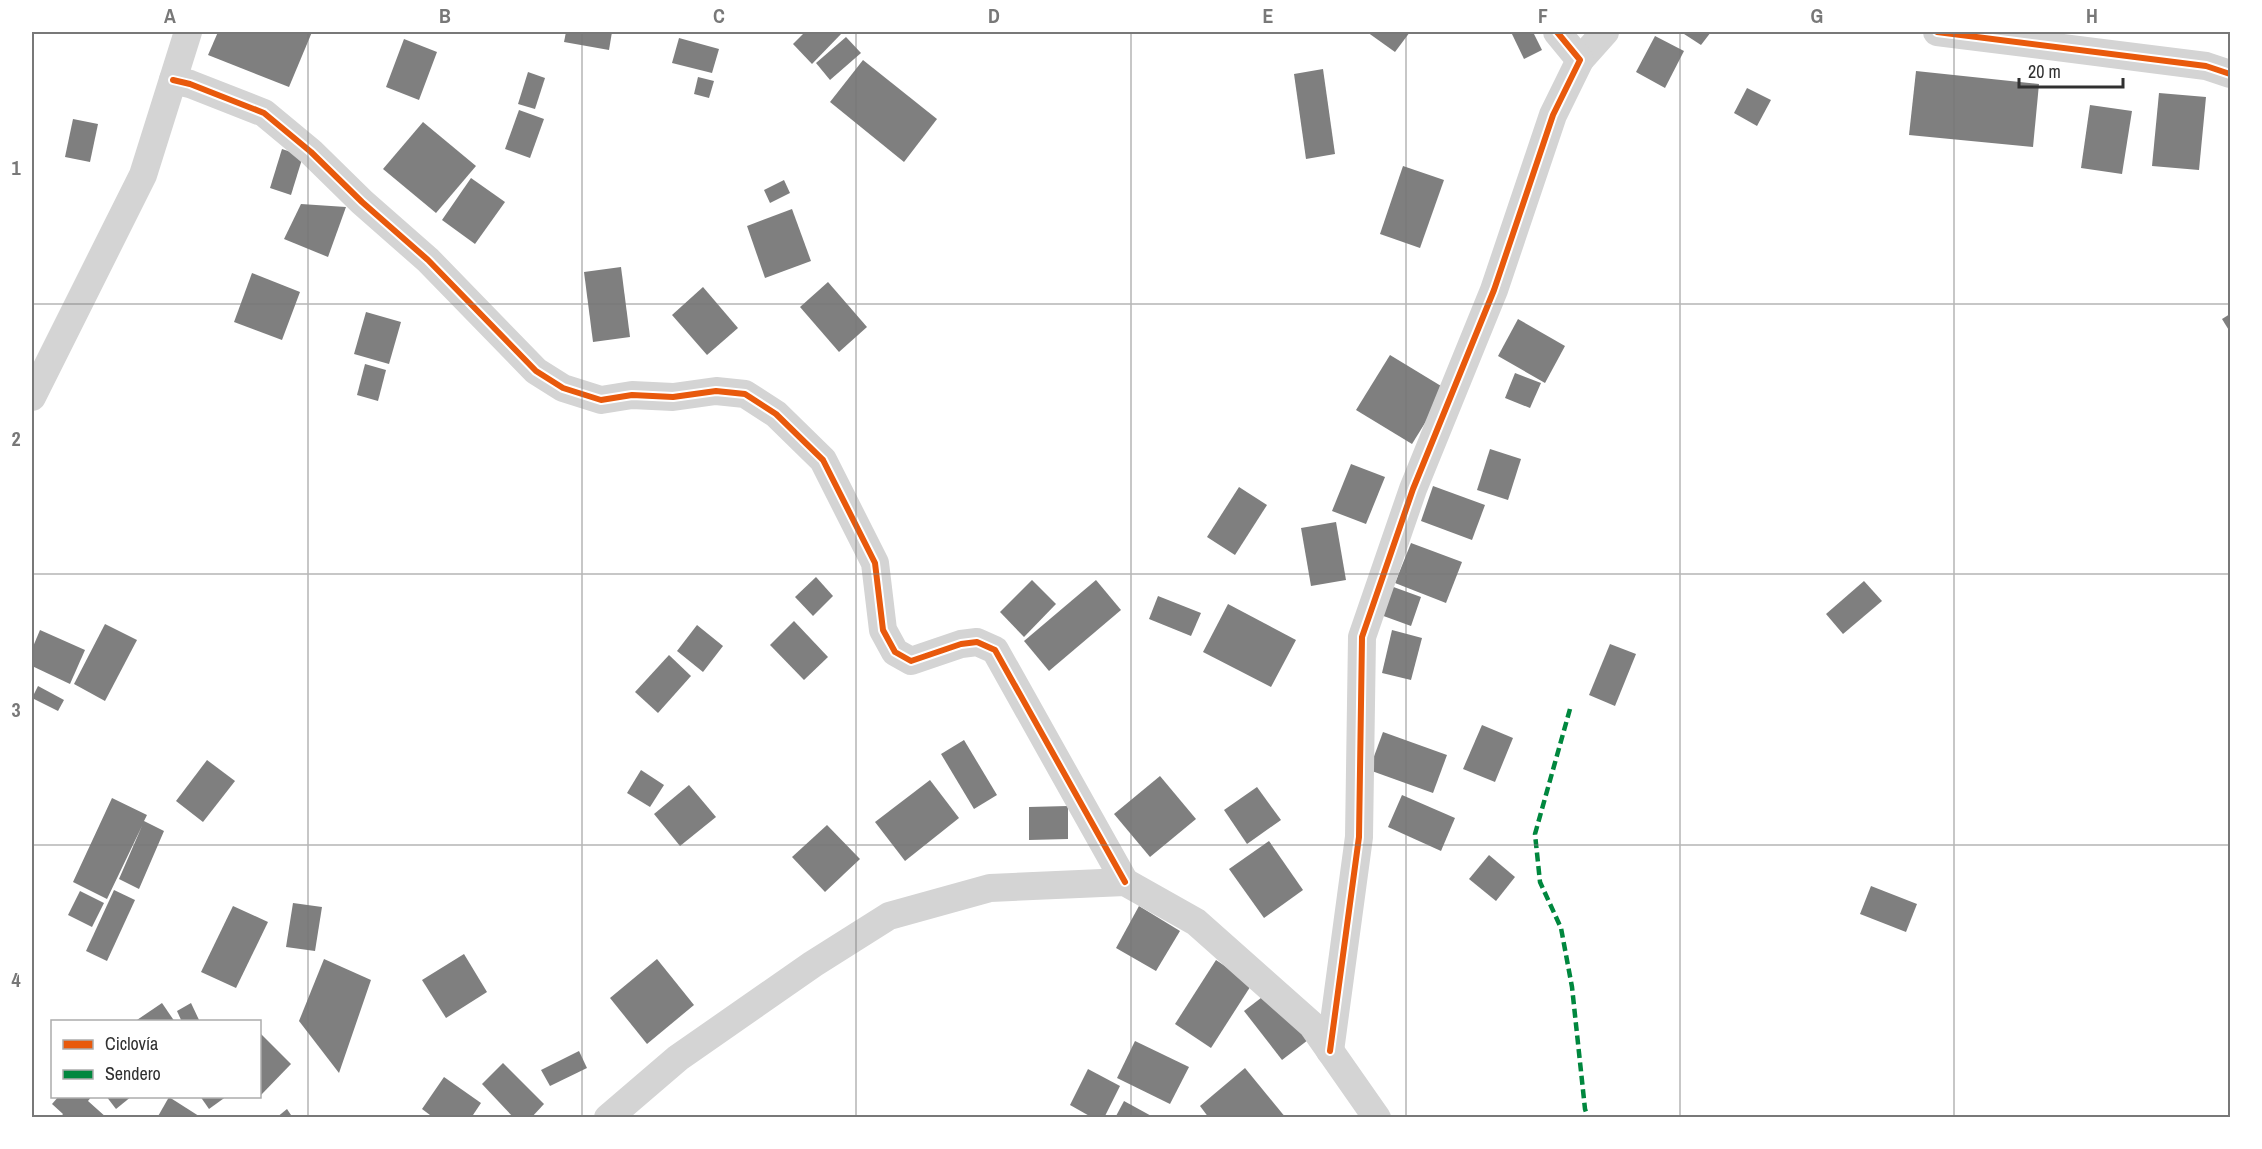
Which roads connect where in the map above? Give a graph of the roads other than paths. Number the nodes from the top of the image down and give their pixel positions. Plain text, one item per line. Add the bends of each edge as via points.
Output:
1 (188, 32) edge
2 (1557, 32) edge
3 (1605, 32) edge
4 (1937, 32) edge
5 (1580, 60) junction
6 (2230, 74) edge
7 (173, 80) junction
8 (32, 397) edge
9 (1125, 882) junction
10 (1330, 1051) junction
11 (608, 1118) edge
12 (1377, 1118) edge

1 - 7 street
2 - 5 street
3 - 5 street
4 - 6 street via 2206,66
5 - 10 street via 1553,116 1494,290 1413,489 1362,637 1359,837
7 - 8 street via 143,175
7 - 9 street via 264,114 428,260 536,371 563,388 601,400 716,391 745,394 776,414 823,460 875,563 883,630 895,652 911,662 961,644 977,642 995,650
9 - 10 street via 1196,922 1312,1025
9 - 11 street via 990,888 889,915 678,1058
10 - 12 street

